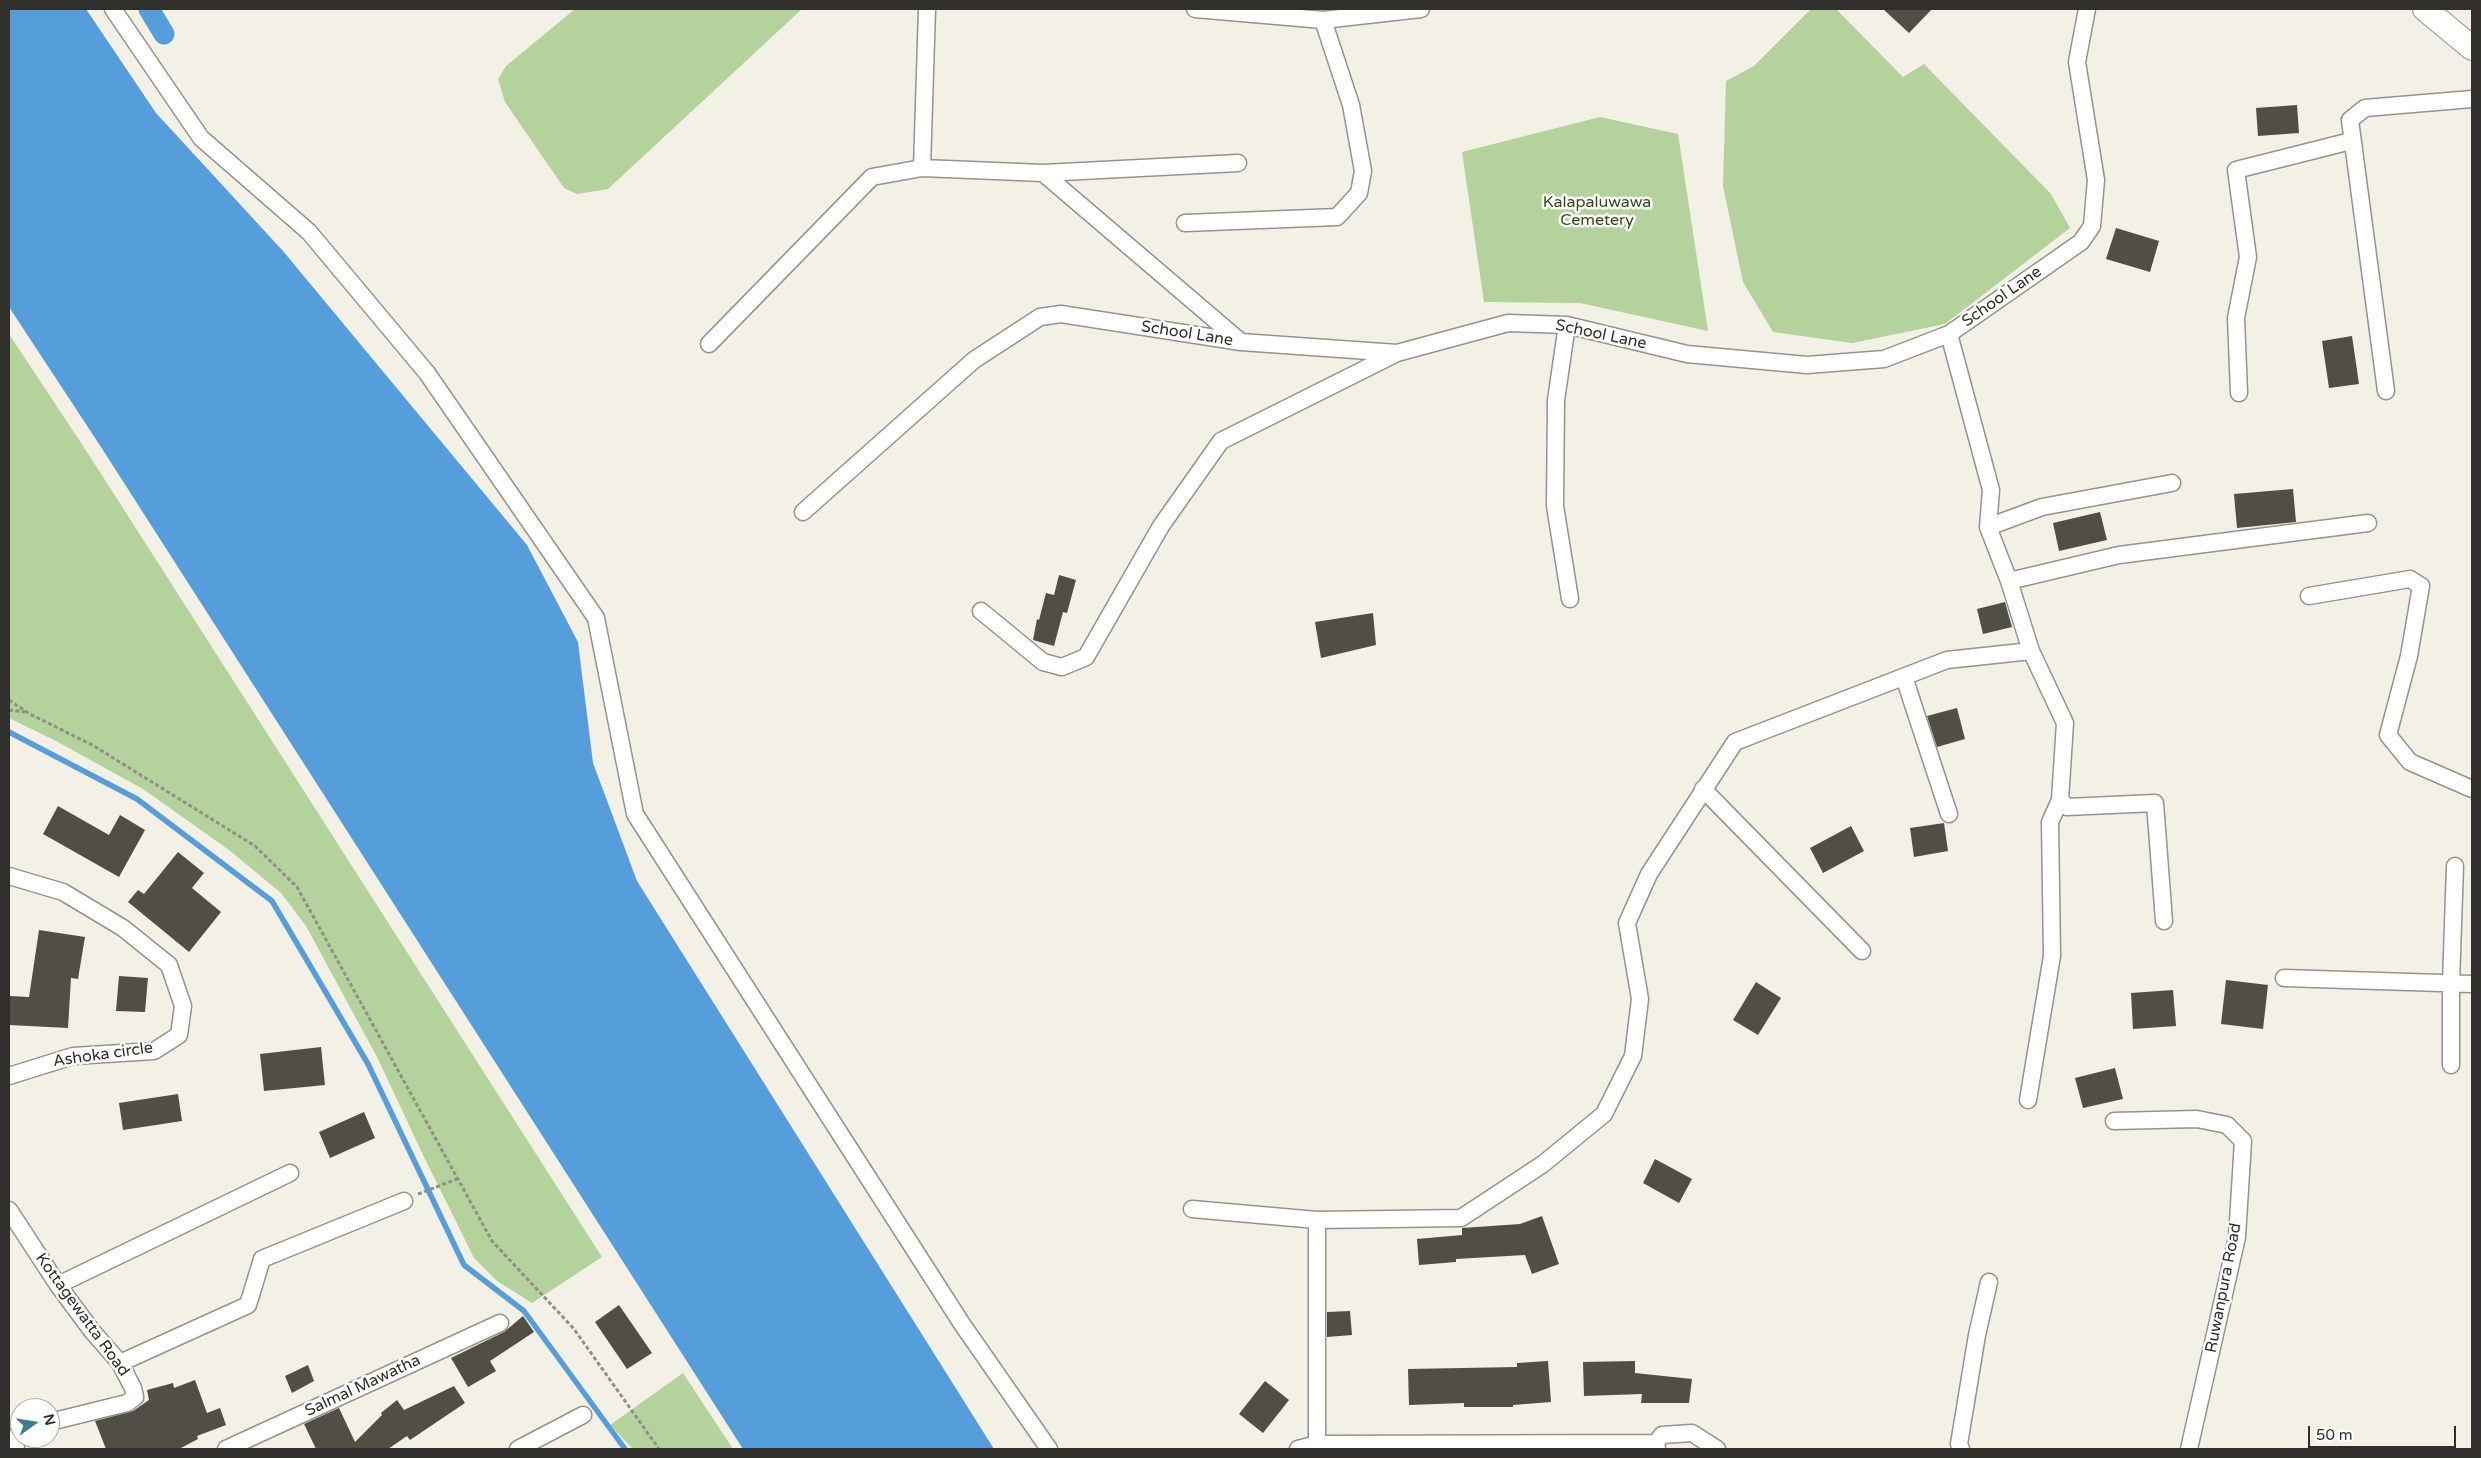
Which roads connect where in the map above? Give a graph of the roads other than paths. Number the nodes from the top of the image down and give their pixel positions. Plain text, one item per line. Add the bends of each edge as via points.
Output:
1 (113, 9) edge
2 (927, 9) edge
3 (1195, 9) edge
4 (1421, 9) edge
5 (2087, 9) edge
6 (2425, 9) edge
7 (1323, 20) junction
8 (2472, 48) edge
9 (2472, 99) edge
10 (2351, 141) junction
11 (1238, 163) dead end
12 (922, 168) junction
13 (1043, 173) junction
14 (1185, 223) dead end
15 (1567, 325) junction
16 (1949, 334) junction
17 (1241, 342) junction
18 (709, 344) dead end
19 (1397, 353) junction
20 (2386, 391) dead end
21 (2240, 393) dead end
22 (2172, 483) dead end
23 (803, 512) dead end
24 (2368, 523) dead end
25 (1988, 527) junction
26 (2009, 580) junction
27 (2310, 596) dead end
28 (1570, 599) dead end
29 (981, 611) dead end
30 (2030, 651) junction
31 (1904, 677) junction
32 (1703, 789) junction
33 (2472, 789) edge
34 (2060, 800) junction
35 (1949, 814) dead end
36 (2455, 866) dead end
37 (9, 876) edge
38 (2164, 921) dead end
39 (1862, 951) dead end
40 (2284, 978) dead end
41 (2451, 983) junction
42 (2472, 984) edge
43 (2451, 1065) dead end
44 (9, 1076) edge
45 (2028, 1100) dead end
46 (2114, 1121) dead end
47 (290, 1173) dead end
48 (404, 1201) dead end
49 (9, 1210) edge
50 (1192, 1210) dead end
51 (1317, 1220) junction
52 (1989, 1282) dead end
53 (58, 1285) junction
54 (500, 1323) dead end
55 (120, 1362) junction
56 (583, 1414) dead end
57 (60, 1420) edge
58 (1317, 1444) junction
59 (1657, 1446) edge
60 (226, 1449) edge
61 (518, 1449) edge
62 (1049, 1449) edge
63 (1298, 1449) edge
64 (1717, 1449) edge
65 (1961, 1449) edge
66 (2189, 1449) edge

1 - 62 street via 201,138 309,232 427,372 596,618 635,814 962,1324
2 - 12 street
3 - 7 street
4 - 7 street
5 - 16 street, School Lane via 2077,62 2096,180 2092,226 2081,242
6 - 8 street
7 - 14 street via 1351,105 1363,171 1358,193 1337,217
9 - 10 street via 2366,108 2350,120
10 - 20 street
10 - 21 street via 2236,170 2248,257 2236,318
11 - 13 street
12 - 13 street
12 - 18 street via 872,177
13 - 17 street
15 - 16 street, School Lane via 1687,354 1807,365 1884,359
15 - 19 street, School Lane via 1508,323
15 - 28 street via 1556,400 1555,506
16 - 25 street via 1991,490
17 - 19 street, School Lane
17 - 23 street, School Lane via 1061,314 1040,317 974,360
19 - 29 street via 1221,441 1161,526 1086,657 1062,667 1043,662
22 - 25 street via 2042,507
24 - 26 street via 2119,555
25 - 26 street
26 - 30 street
27 - 33 street via 2410,579 2421,586 2388,735 2410,762
30 - 31 street via 1947,660
30 - 34 street via 2065,723
31 - 32 street via 1735,742
31 - 35 street
32 - 39 street
32 - 51 street via 1648,874 1627,923 1640,999 1633,1056 1604,1114 1543,1164 1461,1218
34 - 38 street via 2067,807 2155,803
34 - 45 street via 2050,822 2052,956
36 - 41 street
37 - 44 street, Ashoka circle via 63,892 124,928 169,965 183,1006 179,1035 154,1051 73,1056
40 - 41 street
41 - 42 street
41 - 43 street
46 - 66 street, Ruwanpura Road via 2197,1119 2227,1125 2242,1141 2237,1237
47 - 53 street
48 - 55 street via 262,1259 248,1305
49 - 53 street, Kottagewatta Road
50 - 51 street
51 - 58 street
52 - 65 street via 1977,1335 1959,1444
53 - 55 street, Kottagewatta Road
54 - 60 street, Salmal Mawatha
55 - 57 street, Kottagewatta Road via 136,1397 127,1403
56 - 61 street
58 - 59 street
58 - 63 street
59 - 64 street via 1662,1435 1692,1433

